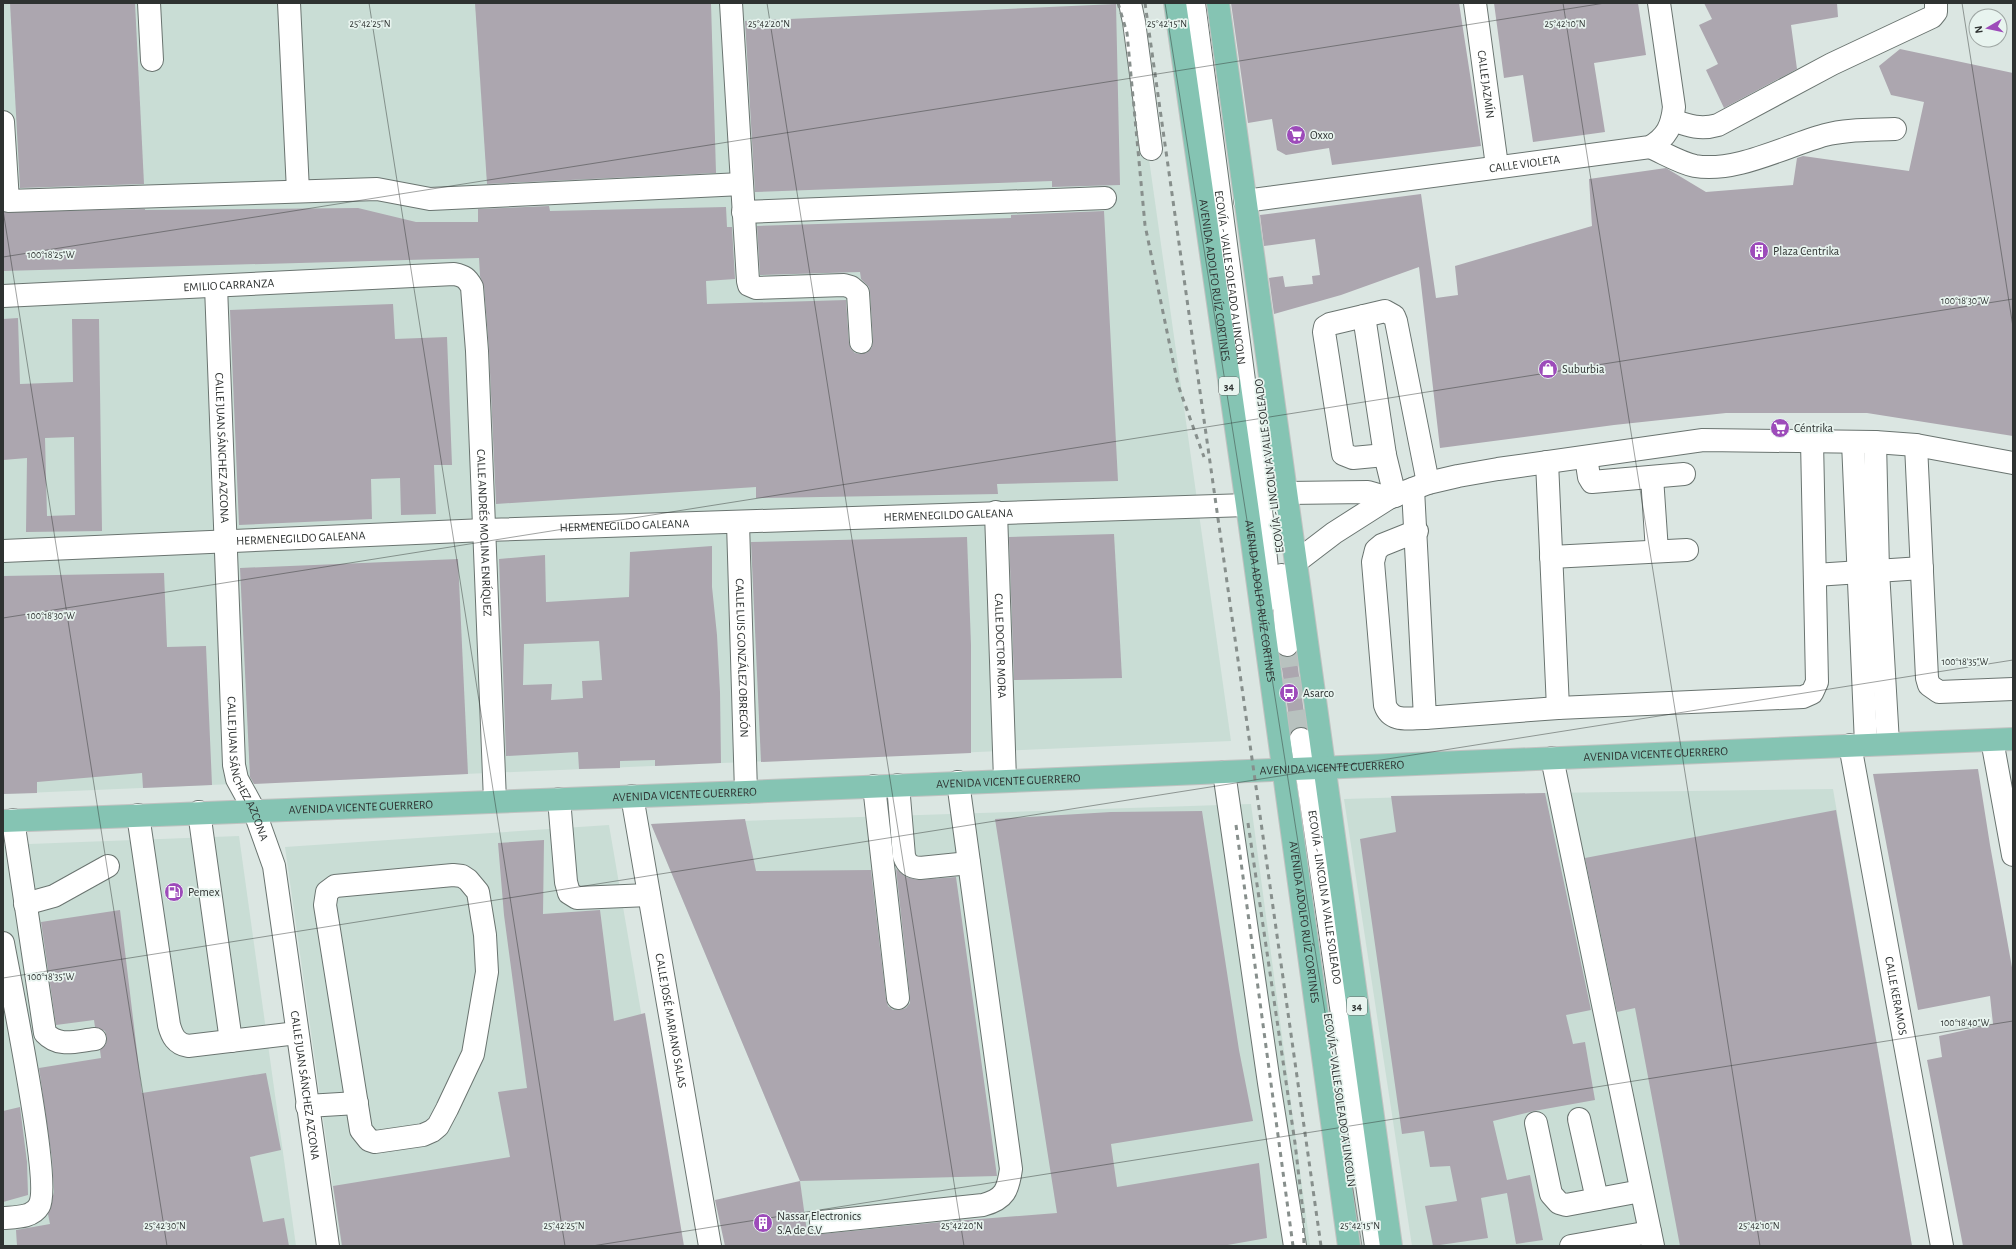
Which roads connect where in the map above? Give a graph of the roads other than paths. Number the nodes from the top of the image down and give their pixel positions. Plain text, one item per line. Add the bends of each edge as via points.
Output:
1 (149, 3) edge
2 (289, 3) edge
3 (731, 3) edge
4 (1130, 3) edge
5 (1175, 3) edge
6 (1194, 3) edge
7 (1206, 3) edge
8 (1218, 3) edge
9 (1475, 3) edge
10 (1659, 3) edge
11 (1936, 3) edge
12 (152, 60) dead end
13 (1672, 120) junction
14 (3, 122) edge
15 (1894, 129) dead end
16 (1650, 147) junction
17 (1152, 149) dead end
18 (1497, 166) junction
19 (742, 184) junction
20 (298, 191) junction
21 (1105, 198) dead end
22 (5, 201) edge
23 (1245, 201) junction
24 (743, 212) junction
25 (454, 274) joint
26 (216, 286) junction
27 (3, 296) edge
28 (1364, 316) junction
29 (860, 342) dead end
30 (1812, 441) junction
31 (1852, 442) junction
32 (1875, 442) junction
33 (1916, 445) junction
34 (1386, 455) junction
35 (1586, 457) junction
36 (1547, 462) junction
37 (2013, 463) edge
38 (1684, 474) dead end
39 (1652, 477) junction
40 (1406, 492) junction
41 (1287, 493) junction
42 (1246, 505) junction
43 (996, 512) junction
44 (738, 523) junction
45 (485, 530) junction
46 (1417, 532) junction
47 (227, 541) junction
48 (1687, 550) dead end
49 (3, 551) edge
50 (1656, 552) junction
51 (1551, 557) junction
52 (1296, 562) junction
53 (1922, 568) junction
54 (1868, 571) junction
55 (1815, 575) junction
56 (1281, 646) joint
57 (2013, 689) edge
58 (1558, 708) junction
59 (1425, 718) junction
60 (1294, 740) tunnel mouth
61 (2002, 740) edge
62 (1888, 743) junction
63 (1858, 745) junction
64 (1552, 758) junction
65 (1301, 768) junction
66 (1224, 772) junction
67 (1005, 780) junction
68 (958, 782) junction
69 (898, 785) junction
70 (874, 786) junction
71 (746, 792) junction
72 (632, 796) junction
73 (559, 799) junction
74 (495, 801) junction
75 (254, 810) junction
76 (200, 812) junction
77 (138, 815) junction
78 (8, 820) edge
79 (2013, 855) edge
80 (970, 863) junction
81 (108, 866) dead end
82 (649, 895) junction
83 (25, 904) junction
84 (3, 943) edge
85 (898, 998) dead end
86 (297, 1033) junction
87 (95, 1039) dead end
88 (231, 1041) junction
89 (356, 1103) junction
90 (307, 1106) junction
91 (1579, 1120) dead end
92 (1536, 1123) dead end
93 (1641, 1191) junction
94 (1597, 1199) junction
95 (3, 1218) edge
96 (821, 1222) dead end
97 (1652, 1239) edge
98 (328, 1246) edge
99 (710, 1246) edge
100 (1295, 1246) edge
101 (1349, 1246) edge
102 (1361, 1246) edge
103 (1376, 1246) edge
104 (1391, 1246) edge
105 (1571, 1246) edge
106 (1942, 1246) edge

1 - 12 street
2 - 20 street
3 - 19 street
4 - 17 street
5 - 42 main road, AVENIDA ADOLFO RUÍZ CORTINES / 34
6 - 56 street, ECOVÍA - VALLE SOLEADO A LINCOLN
7 - 56 street, ECOVÍA - LINCOLN A VALLE SOLEADO via 1276,509
8 - 23 main road, AVENIDA ADOLFO RUÍZ CORTINES / 34
9 - 18 street, CALLE JAZMÍN
10 - 13 street, CALLE VIOLETA via 1674,107
11 - 13 street via 1936,12 1932,17 1832,64 1718,125 1700,128
13 - 16 street, CALLE VIOLETA via 1668,133
14 - 22 street
15 - 16 street via 1826,134 1750,160 1724,166 1694,166
16 - 18 street, CALLE VIOLETA
18 - 23 street, CALLE VIOLETA
19 - 20 street via 430,198 377,188
19 - 24 street
20 - 22 street
21 - 24 street
23 - 41 main road, AVENIDA ADOLFO RUÍZ CORTINES / 34
24 - 29 street via 749,285 756,288 844,285 851,287 858,293
25 - 26 street, EMILIO CARRANZA
25 - 45 street, CALLE ANDRÉS MOLINA ENRÍQUEZ via 463,276 472,287
26 - 27 street, EMILIO CARRANZA
26 - 47 street, CALLE JUAN SÁNCHEZ AZCONA
28 - 34 street
28 - 34 street via 1325,327 1341,450 1347,457 1353,458
28 - 40 street via 1385,311 1394,316 1396,321
30 - 31 street
30 - 35 street via 1703,440
30 - 55 street
31 - 32 street
31 - 54 street
32 - 33 street
32 - 54 street
33 - 37 street
33 - 53 street
34 - 40 street
35 - 36 street
35 - 39 street via 1592,482
36 - 40 street via 1458,476
36 - 51 street
38 - 39 street
39 - 50 street
40 - 41 street
40 - 46 street
40 - 52 street via 1334,533
41 - 52 main road, AVENIDA ADOLFO RUÍZ CORTINES / 34
42 - 43 street, HERMENEGILDO GALEANA
42 - 65 main road, AVENIDA ADOLFO RUÍZ CORTINES / 34
43 - 44 street, HERMENEGILDO GALEANA
43 - 67 street, CALLE DOCTOR MORA
44 - 45 street, HERMENEGILDO GALEANA
44 - 71 street, CALLE LUIS GONZÁLEZ OBREGÓN
45 - 47 street, HERMENEGILDO GALEANA
45 - 74 street, CALLE ANDRÉS MOLINA ENRÍQUEZ
46 - 59 street
46 - 59 street via 1382,545 1376,550 1373,562 1385,705 1392,717
47 - 49 street, HERMENEGILDO GALEANA
47 - 75 street, CALLE JUAN SÁNCHEZ AZCONA via 234,765 237,779
48 - 50 street
50 - 51 street
51 - 58 street
52 - 65 main road, AVENIDA ADOLFO RUÍZ CORTINES / 34
53 - 54 street
53 - 57 street via 1929,686 1939,692
54 - 55 street
54 - 62 street
54 - 63 street, CALLE KERAMOS
55 - 58 street via 1817,682 1809,695
58 - 59 street
60 - 65 street, ECOVÍA - VALLE SOLEADO A LINCOLN
61 - 62 main road, AVENIDA VICENTE GUERRERO
61 - 79 street
62 - 63 main road, AVENIDA VICENTE GUERRERO
63 - 64 main road, AVENIDA VICENTE GUERRERO
63 - 106 street, CALLE KERAMOS
64 - 65 main road, AVENIDA VICENTE GUERRERO
64 - 93 street
65 - 66 main road, AVENIDA VICENTE GUERRERO
65 - 101 main road, AVENIDA ADOLFO RUÍZ CORTINES / 34
65 - 102 street, ECOVÍA - VALLE SOLEADO A LINCOLN
65 - 103 street, ECOVÍA - LINCOLN A VALLE SOLEADO
65 - 104 main road, AVENIDA ADOLFO RUÍZ CORTINES / 34
66 - 67 main road, AVENIDA VICENTE GUERRERO
66 - 100 street
67 - 68 main road, AVENIDA VICENTE GUERRERO
68 - 69 main road, AVENIDA VICENTE GUERRERO
68 - 80 street
69 - 70 main road, AVENIDA VICENTE GUERRERO
69 - 80 street via 906,862 912,867 920,868
70 - 71 main road, AVENIDA VICENTE GUERRERO
70 - 85 street
71 - 72 main road, AVENIDA VICENTE GUERRERO
72 - 73 main road, AVENIDA VICENTE GUERRERO
72 - 82 street, CALLE JOSÉ MARIANO SALAS
73 - 74 main road, AVENIDA VICENTE GUERRERO
73 - 82 street via 569,893 577,898
74 - 75 main road, AVENIDA VICENTE GUERRERO
75 - 76 main road, AVENIDA VICENTE GUERRERO
75 - 86 street, CALLE JUAN SÁNCHEZ AZCONA via 274,866
76 - 77 main road, AVENIDA VICENTE GUERRERO
76 - 88 street
77 - 78 main road, AVENIDA VICENTE GUERRERO
77 - 88 street via 171,1034 176,1041 188,1046
78 - 83 street
80 - 96 street via 1011,1169 1009,1184 1004,1194 994,1202 983,1205
81 - 83 street via 54,896
82 - 99 street, CALLE JOSÉ MARIANO SALAS
83 - 87 street via 45,1033 51,1040 59,1043
84 - 95 street via 32,1102 42,1193 41,1202 34,1212
86 - 88 street
86 - 90 street, CALLE JUAN SÁNCHEZ AZCONA
89 - 89 street via 361,1130 369,1140 375,1142 423,1135 438,1126 463,1076 473,1054 485,991 487,958 478,892 474,884 462,876 335,886 327,892 325,905
89 - 90 street
90 - 98 street, CALLE JUAN SÁNCHEZ AZCONA
91 - 94 street
92 - 94 street via 1554,1198 1566,1205
93 - 94 street
93 - 97 street
97 - 105 street

